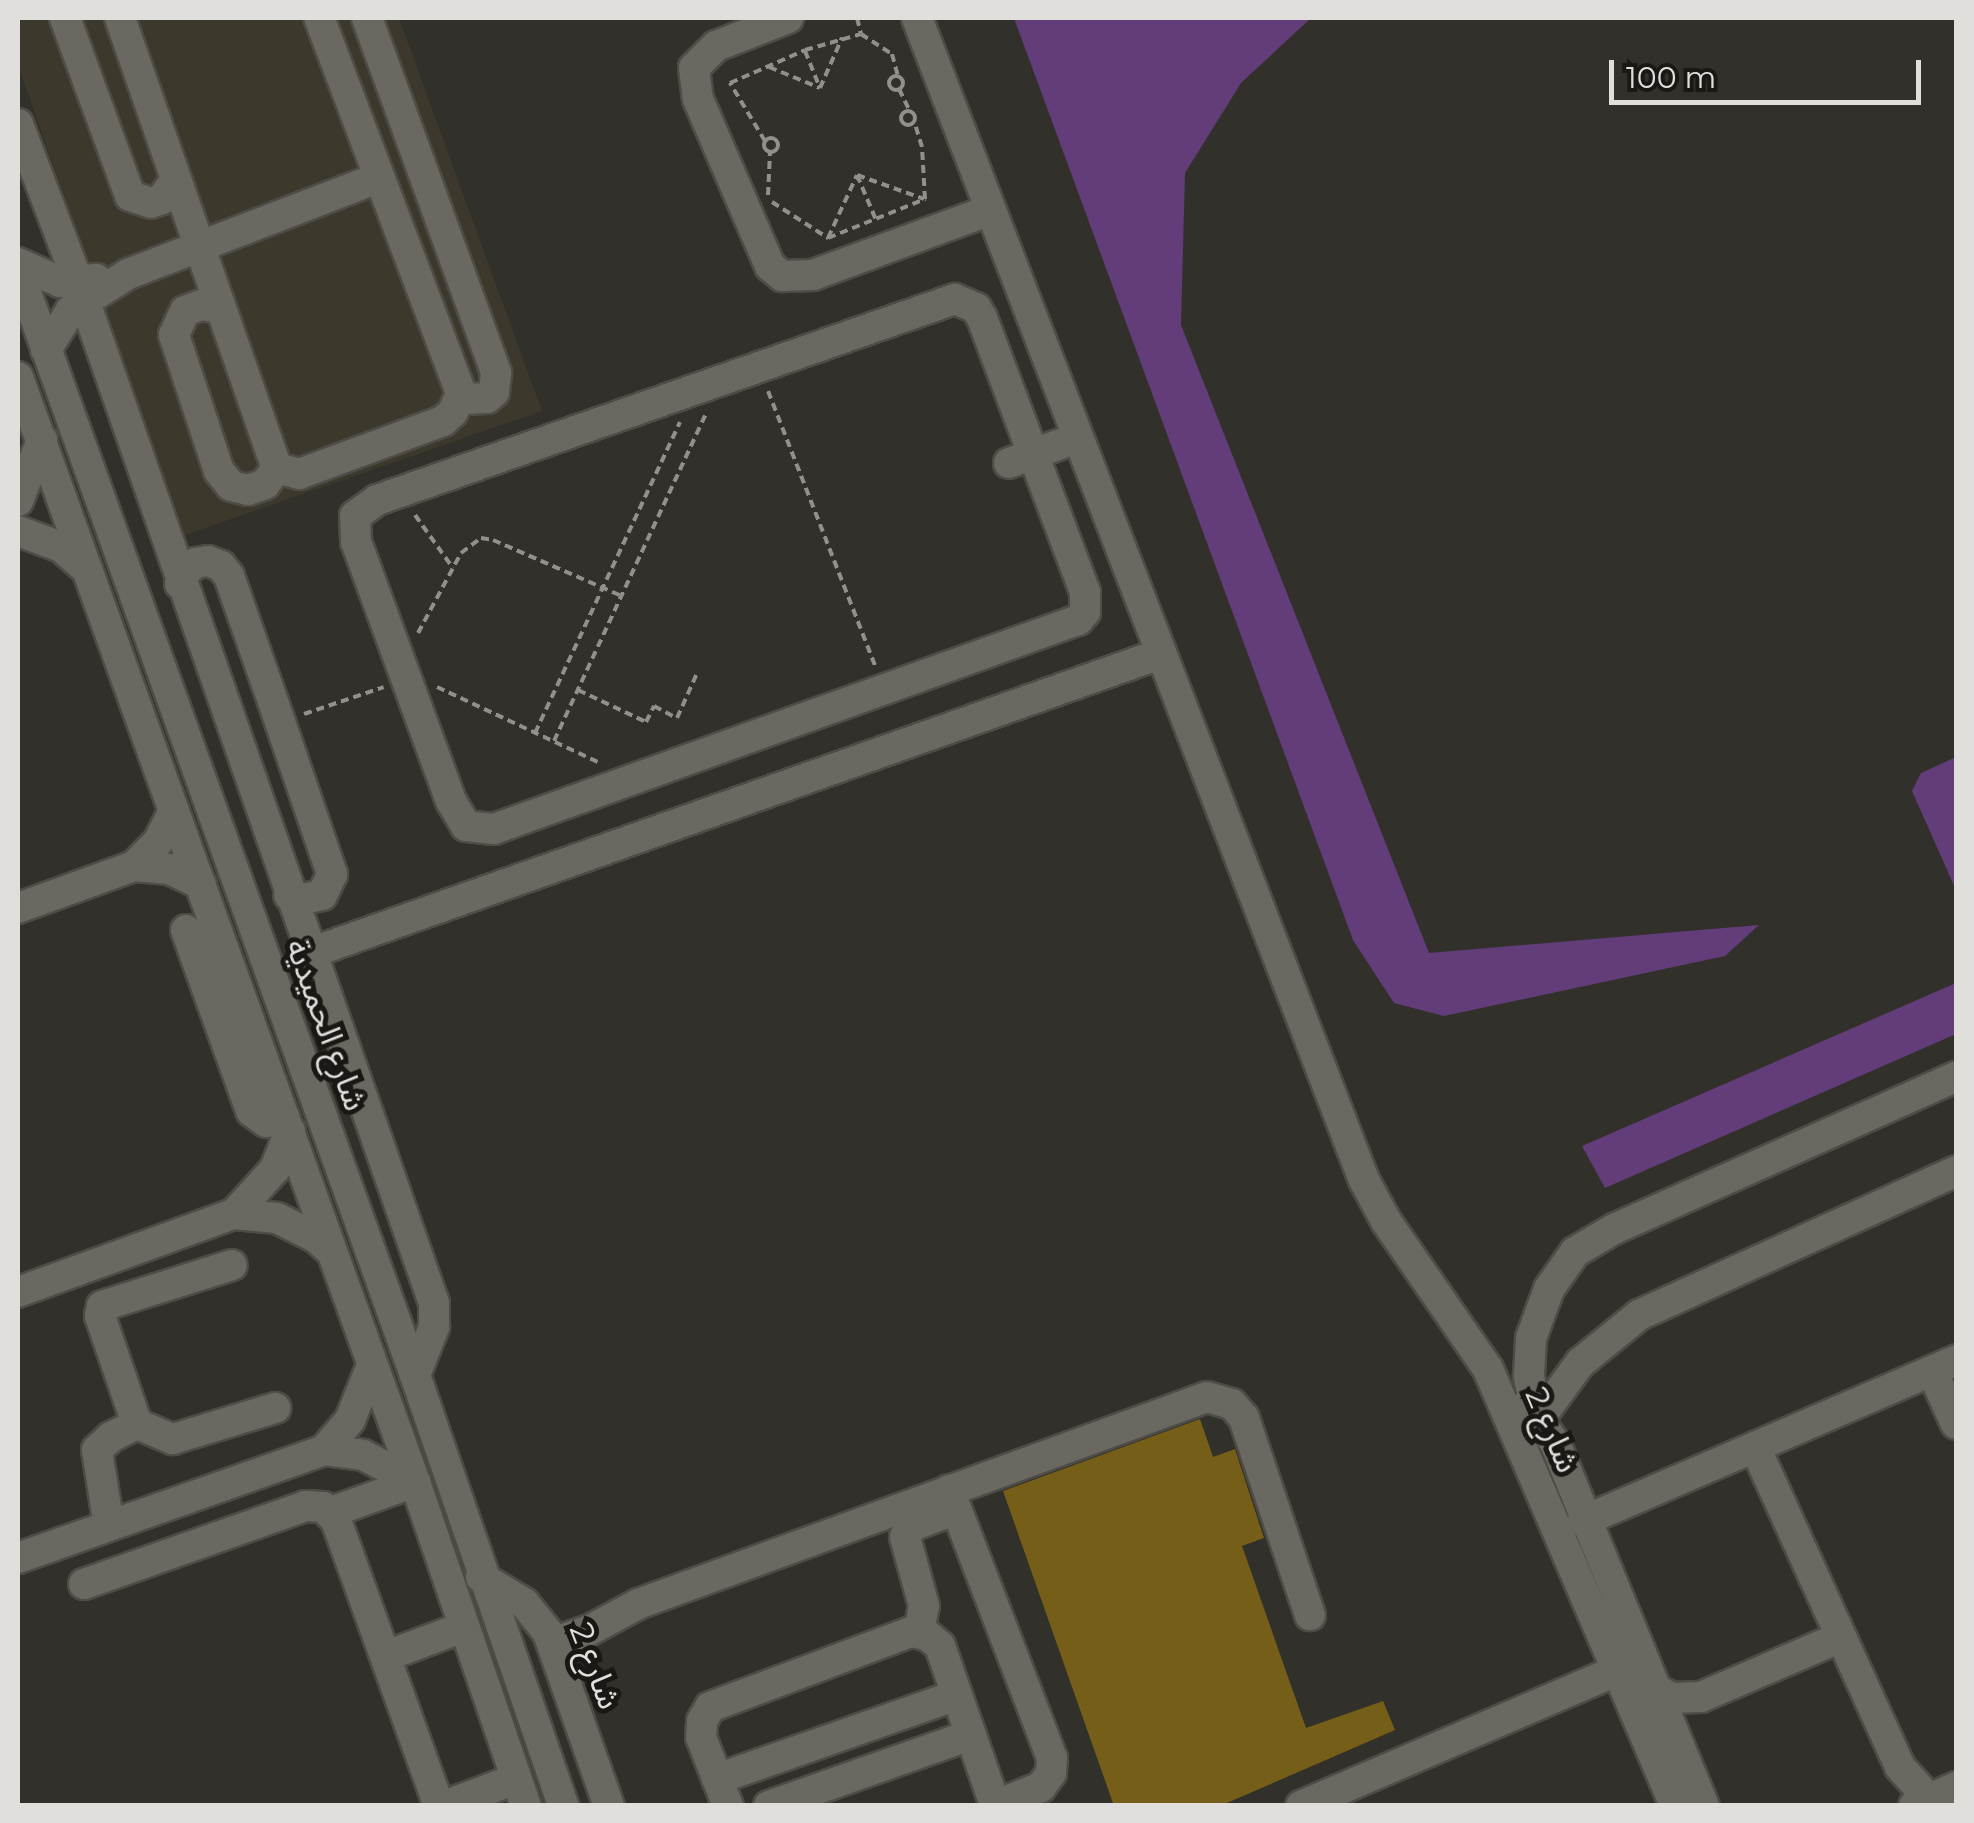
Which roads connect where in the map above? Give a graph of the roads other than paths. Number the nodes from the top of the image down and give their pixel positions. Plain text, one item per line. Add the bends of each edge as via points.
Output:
1 (66, 18) edge
2 (120, 18) edge
3 (318, 18) edge
4 (367, 18) edge
5 (788, 18) edge
6 (917, 18) edge
7 (401, 113) junction
8 (18, 124) edge
9 (359, 124) junction
10 (378, 178) junction
11 (176, 179) junction
12 (434, 208) junction
13 (991, 210) junction
14 (394, 220) junction
15 (199, 247) junction
16 (18, 266) edge
17 (81, 291) junction
18 (220, 308) junction
19 (46, 350) junction
20 (18, 377) edge
21 (460, 392) junction
22 (1077, 438) junction
23 (42, 440) junction
24 (1020, 458) junction
25 (277, 468) junction
26 (18, 501) edge
27 (18, 531) edge
28 (89, 572) junction
29 (180, 584) junction
30 (1160, 654) junction
31 (174, 811) junction
32 (134, 866) junction
33 (201, 884) junction
34 (289, 895) junction
35 (18, 908) edge
36 (186, 930) dead end
37 (310, 954) junction
38 (1956, 1078) edge
39 (287, 1125) junction
40 (1956, 1171) edge
41 (234, 1214) junction
42 (331, 1252) junction
43 (232, 1264) dead end
44 (18, 1292) edge
45 (1531, 1338) junction
46 (372, 1364) junction
47 (1944, 1366) edge
48 (1488, 1369) junction
49 (415, 1375) junction
50 (275, 1408) dead end
51 (1538, 1416) junction
52 (137, 1424) junction
53 (1956, 1424) edge
54 (1754, 1447) junction
55 (324, 1450) junction
56 (415, 1482) junction
57 (953, 1500) junction
58 (331, 1512) junction
59 (1583, 1520) junction
60 (110, 1526) junction
61 (18, 1558) edge
62 (481, 1577) junction
63 (84, 1584) dead end
64 (1310, 1615) dead end
65 (462, 1628) junction
66 (919, 1633) junction
67 (1842, 1636) junction
68 (552, 1643) junction
69 (386, 1656) junction
70 (1637, 1673) junction
71 (957, 1694) junction
72 (971, 1735) junction
73 (722, 1792) edge
74 (1933, 1797) edge
75 (523, 1798) edge
76 (565, 1802) edge
77 (994, 1805) edge
78 (442, 1806) edge
79 (609, 1806) edge
80 (768, 1806) edge
81 (1301, 1806) edge
82 (1675, 1806) edge
83 (1704, 1806) edge

1 - 11 street via 130,196 151,203 162,199
2 - 11 street
3 - 9 street
4 - 7 street
5 - 13 street via 702,55 694,68 693,84 770,266 798,279
6 - 13 street
7 - 9 street via 378,112
7 - 12 street
8 - 17 street
9 - 10 street
10 - 14 street
10 - 15 street
11 - 15 street
12 - 14 street
12 - 21 street via 497,383 478,401
13 - 22 street
14 - 21 street
15 - 17 street
15 - 18 street
16 - 17 street
16 - 19 street, شارع الحميدية
17 - 19 street
17 - 29 street
18 - 25 street
18 - 25 street via 184,311 174,335 219,472 231,486 248,490 266,484
19 - 49 street, شارع الحميدية
20 - 23 street
21 - 25 street via 453,412 431,427 312,470
22 - 24 street
22 - 30 street
23 - 26 street
23 - 28 street
24 - 24 street via 1088,602 1078,620 479,831 456,816 352,529 355,516 377,500 955,299 982,318
27 - 28 street via 62,547
28 - 31 street
29 - 34 street
29 - 34 street via 195,563 221,566 229,576 332,874 322,895
30 - 37 street
30 - 48 street via 1364,1180
31 - 32 street via 158,842
31 - 33 street
32 - 33 street via 169,869
32 - 35 street
33 - 39 street
34 - 37 street
36 - 39 street via 251,1111
37 - 49 street via 434,1303 434,1327
38 - 45 street via 1593,1239 1560,1269
39 - 41 street via 274,1169
39 - 42 street
40 - 51 street via 1638,1314 1580,1363
41 - 42 street via 277,1218
41 - 44 street
42 - 46 street
43 - 52 street via 102,1306
45 - 48 street
45 - 51 street via 1529,1376
46 - 55 street via 350,1420
46 - 56 street
47 - 53 street
47 - 54 street
48 - 51 street, شارع 2
48 - 70 street, شارع 2
49 - 62 street, شارع الحميدية
50 - 52 street via 172,1439
51 - 59 street, شارع 2
52 - 60 street via 97,1450
54 - 59 street
54 - 67 street
55 - 56 street via 362,1455
55 - 60 street
56 - 58 street
56 - 65 street
57 - 64 street via 1198,1398 1224,1399 1244,1418
57 - 66 street via 904,1537 924,1606
57 - 68 street via 638,1604
57 - 77 street via 1052,1758 1041,1786
58 - 63 street via 306,1506
58 - 69 street
59 - 70 street, شارع 2
60 - 61 street
62 - 68 street, شارع 2 via 524,1603
62 - 76 street, شارع الحميدية
65 - 69 street
65 - 75 street
66 - 71 street via 940,1646
66 - 73 street via 716,1702 700,1729
67 - 70 street via 1701,1697 1672,1698
67 - 74 street via 1900,1767
68 - 79 street, شارع 2
69 - 78 street
70 - 81 street
70 - 82 street, شارع 2
70 - 83 street, شارع 2
71 - 72 street
71 - 73 street
72 - 77 street
72 - 80 street
75 - 78 street

